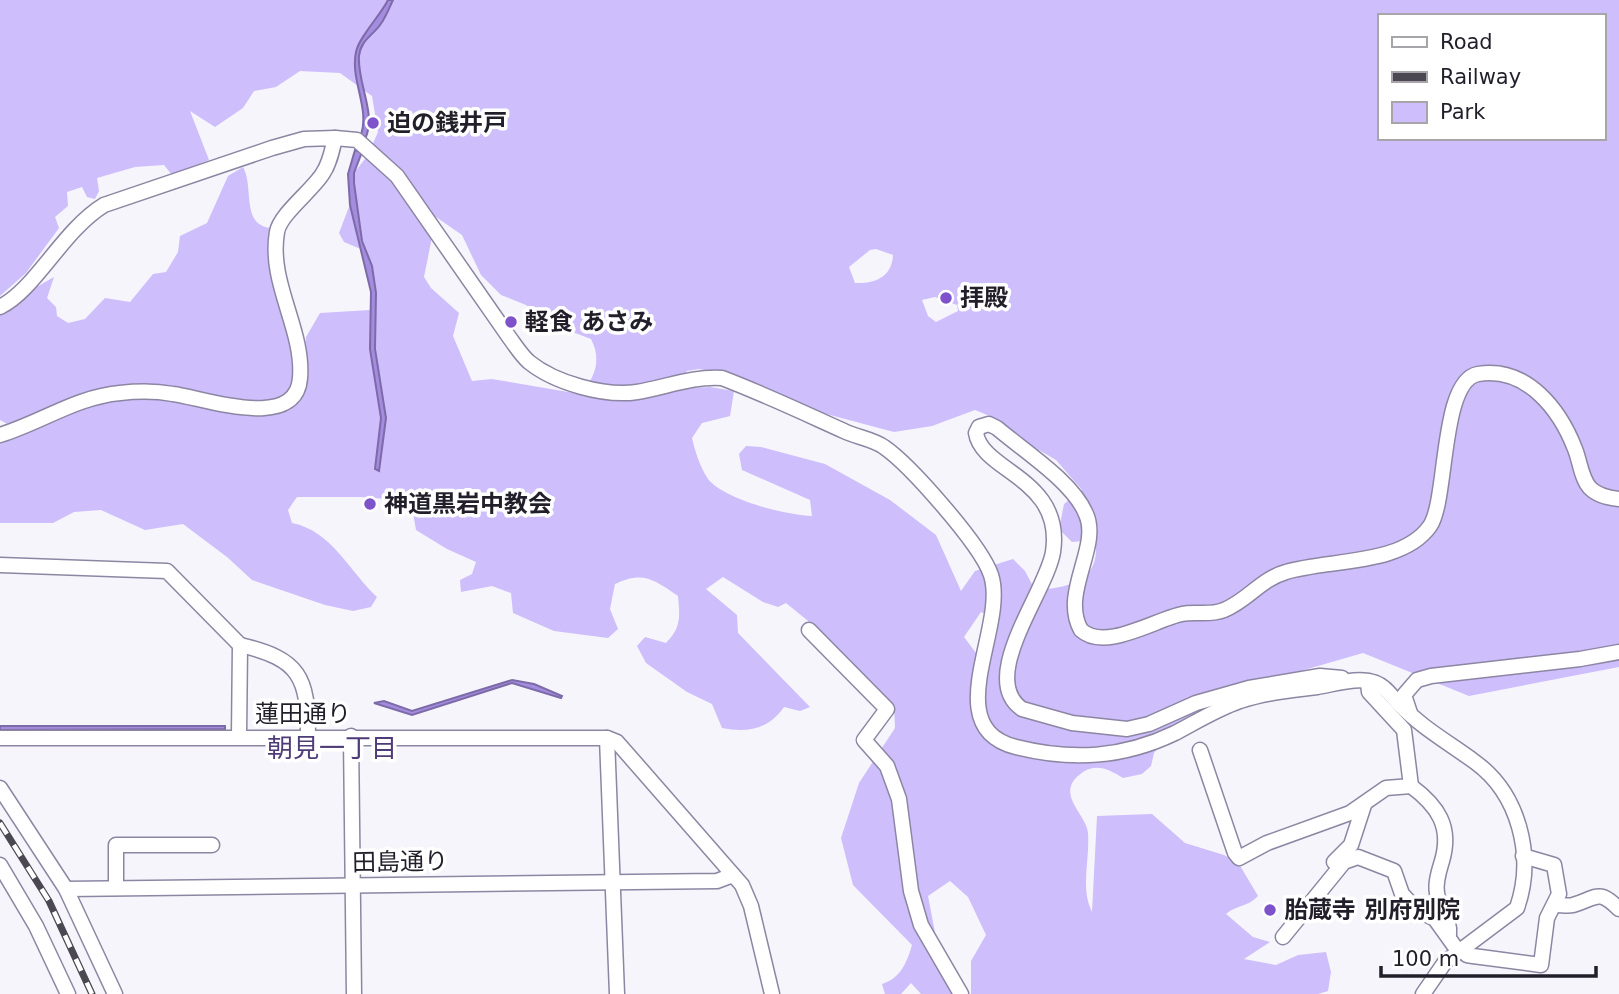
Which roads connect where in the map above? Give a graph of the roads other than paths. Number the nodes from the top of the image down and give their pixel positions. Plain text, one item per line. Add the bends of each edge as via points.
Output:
1 (335, 138) junction
2 (0, 307) edge
3 (0, 435) edge
4 (1619, 499) edge
5 (0, 565) edge
6 (809, 630) dead end
7 (240, 645) junction
8 (1619, 652) edge
9 (1350, 680) junction
10 (1368, 682) junction
11 (1414, 720) junction
12 (239, 736) junction
13 (308, 736) junction
14 (351, 736) junction
15 (0, 738) edge
16 (607, 738) junction
17 (1200, 750) dead end
18 (1411, 786) junction
19 (0, 788) edge
20 (1364, 805) junction
21 (212, 845) dead end
22 (1523, 856) junction
23 (0, 865) edge
24 (1334, 873) junction
25 (733, 875) junction
26 (612, 882) junction
27 (353, 885) junction
28 (116, 888) junction
29 (66, 889) junction
30 (0, 891) edge
31 (16, 891) junction
32 (1556, 905) junction
33 (1619, 909) edge
34 (1449, 936) junction
35 (1283, 937) dead end
36 (1460, 950) junction
37 (68, 994) edge
38 (114, 994) edge
39 (354, 994) edge
40 (617, 994) edge
41 (772, 994) edge
42 (961, 994) edge
43 (1423, 994) edge

1 - 2 street via 304,139 272,148 104,205 81,221 16,296
1 - 3 street via 325,172 277,232 278,273 300,364 299,386 290,399 277,407 258,408 171,394 120,393 84,399
1 - 9 street via 357,140 397,176 509,337 528,361 544,372 611,393 702,377 722,378 883,446 973,541 990,573 993,603 979,705 984,728 996,739 1053,753 1114,755 1158,741 1238,702
4 - 9 street via 1597,494 1588,486 1568,432 1535,388 1499,375 1474,375 1466,382 1452,414 1433,521 1416,539 1370,558 1284,572 1222,611 1183,613 1126,632 1093,637 1081,630 1076,608 1089,531 1084,509 1060,481 998,428 989,424 979,427 976,433 981,446 1031,488 1045,505 1053,526 1053,551 1044,584 1009,657 1010,691 1022,709 1072,723 1127,729 1258,685 1320,676
5 - 7 street via 167,570
6 - 42 street via 887,709 864,740 887,766 899,799 911,891 921,925
7 - 12 street
7 - 13 street via 274,654 298,673 307,693
8 - 11 street via 1417,680 1404,695
9 - 10 street
10 - 11 street via 1378,683
10 - 18 street via 1369,692 1404,730
11 - 22 street via 1488,771 1502,788 1519,825
12 - 13 street, 蓮田通り
12 - 15 street, 蓮田通り
13 - 14 street, 蓮田通り
14 - 16 street, 蓮田通り
14 - 27 street
16 - 25 street via 617,742
16 - 26 street
17 - 20 street via 1239,858
18 - 20 street via 1386,788
18 - 34 street via 1446,826 1437,894
19 - 29 street
20 - 24 street via 1351,845 1335,860
21 - 28 street via 116,845
22 - 32 street via 1554,865 1559,894
22 - 36 street via 1517,908
23 - 31 street
24 - 34 street via 1344,862 1358,857 1386,866 1397,876 1409,902 1436,919
24 - 35 street
25 - 26 street, 田島通り via 717,881
25 - 41 street via 751,906
26 - 27 street, 田島通り
26 - 40 street
27 - 28 street, 田島通り
27 - 39 street
28 - 29 street, 田島通り
29 - 38 street
30 - 31 street
31 - 37 street
32 - 33 street via 1574,905 1598,895
32 - 36 street via 1547,918 1541,965 1467,955
34 - 36 street
36 - 43 street

